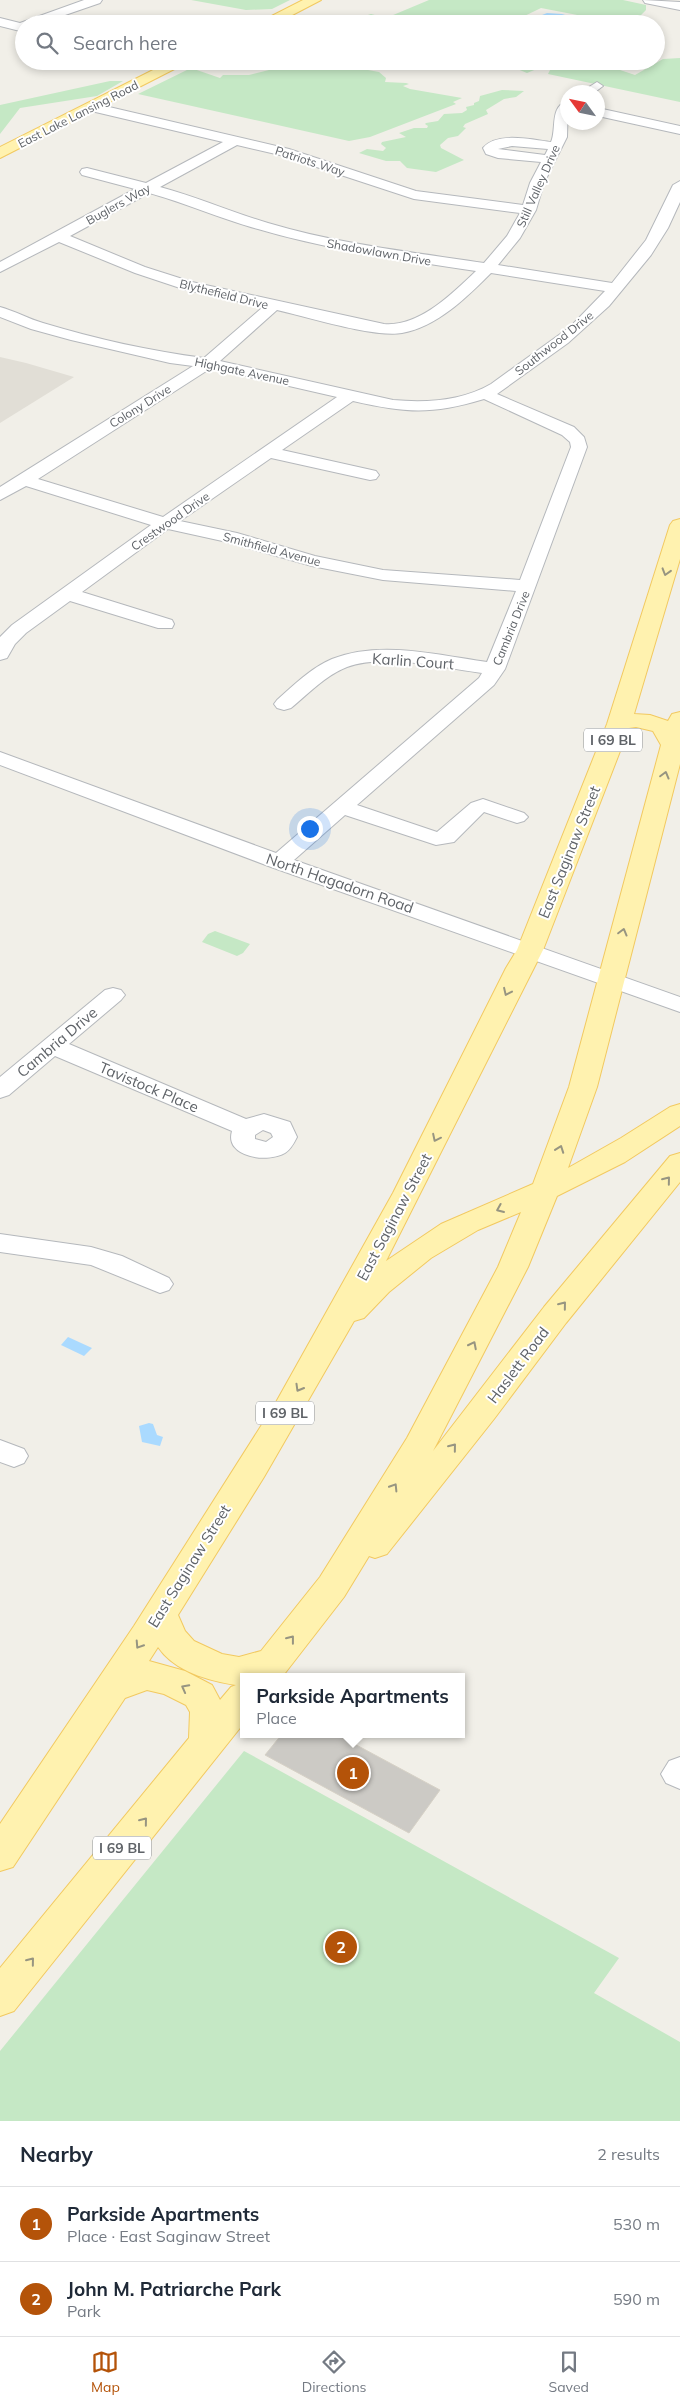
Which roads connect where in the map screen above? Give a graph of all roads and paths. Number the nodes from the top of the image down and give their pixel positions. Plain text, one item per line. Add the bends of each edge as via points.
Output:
1 (96, 0) edge
2 (314, 0) edge
3 (649, 0) edge
4 (680, 6) edge
5 (54, 15) edge
6 (282, 15) edge
7 (0, 22) edge
8 (15, 25) edge
9 (164, 70) edge
10 (92, 107) junction
11 (605, 114) edge
12 (560, 130) edge
13 (680, 130) edge
14 (236, 140) junction
15 (556, 146) junction
16 (0, 153) edge
17 (549, 159) junction
18 (87, 172) dead end
19 (680, 185) edge
20 (148, 188) junction
21 (529, 210) junction
22 (58, 237) junction
23 (0, 268) edge
24 (487, 269) junction
25 (616, 288) junction
26 (273, 306) junction
27 (0, 312) edge
28 (397, 329) joint
29 (208, 363) junction
30 (485, 394) junction
31 (349, 396) junction
32 (268, 452) junction
33 (370, 475) dead end
34 (24, 480) junction
35 (0, 495) edge
36 (166, 523) junction
37 (680, 525) edge
38 (527, 586) junction
39 (68, 594) junction
40 (165, 624) dead end
41 (0, 654) edge
42 (495, 669) junction
43 (284, 704) dead end
44 (680, 719) edge
45 (619, 724) junction
46 (673, 745) junction
47 (0, 758) edge
48 (342, 806) junction
49 (517, 816) dead end
50 (279, 862) junction
51 (530, 950) junction
52 (610, 980) junction
53 (113, 995) dead end
54 (680, 1005) edge
55 (52, 1046) junction
56 (0, 1090) edge
57 (680, 1113) edge
58 (246, 1128) dead end
59 (680, 1163) edge
60 (545, 1190) junction
61 (0, 1243) edge
62 (160, 1284) dead end
63 (321, 1350) junction
64 (350, 1558) junction
65 (160, 1614) junction
66 (266, 1670) edge
67 (111, 1688) junction
68 (240, 1702) edge
69 (207, 1744) junction
70 (0, 1855) edge
71 (3, 1992) edge

1 - 5 street
2 - 6 main road
3 - 4 street
7 - 8 street
9 - 10 main road, East Lake Lansing Road
10 - 14 street, Patriots Way
10 - 16 main road, East Lake Lansing Road
11 - 13 street
12 - 15 street, Still Valley Drive
14 - 20 street, Buglers Way
14 - 21 street, Patriots Way via 314,161 414,195
15 - 17 street, Still Valley Drive
15 - 17 street via 507,142 490,148 498,154
17 - 21 street, Still Valley Drive via 538,180
18 - 20 street, Shadowlawn Drive
19 - 25 street, Southwood Drive via 653,242
20 - 22 street, Buglers Way
20 - 24 street, Shadowlawn Drive via 309,239
21 - 24 street, Still Valley Drive via 510,242
22 - 23 street, Buglers Way
22 - 26 street, Blythefield Drive via 163,278
24 - 25 street, Shadowlawn Drive
24 - 28 street, Still Valley Drive via 432,313 410,326
25 - 30 street, Southwood Drive via 600,308 570,333
26 - 28 street, Blythefield Drive
26 - 29 street, Colony Drive
27 - 29 street, Highgate Avenue via 77,337
29 - 31 street, Highgate Avenue
29 - 34 street, Colony Drive
30 - 31 street, Highgate Avenue via 454,403 415,407
30 - 38 street, Cambria Drive via 568,431 578,441 579,447
31 - 32 street, Crestwood Drive
32 - 33 street
32 - 36 street, Crestwood Drive
34 - 35 street, Colony Drive
34 - 36 street, Smithfield Avenue
36 - 38 street, Smithfield Avenue via 231,537 312,561 383,575
36 - 39 street, Crestwood Drive
37 -> 45 main road, East Saginaw Street / I 69 BL
38 - 42 street, Cambria Drive
39 - 40 street
39 - 41 street, Crestwood Drive via 19,628
42 - 43 street, Karlin Court via 394,657 352,660 330,668
42 - 48 street, Cambria Drive via 486,681
44 - 46 main road
45 - 46 main road via 634,721 656,724 665,730
45 - 51 main road, East Saginaw Street / I 69 BL
52 -> 46 main road
47 - 50 street, North Hagadorn Road
48 - 49 street via 436,840 446,838 478,807
48 - 50 street, Cambria Drive
50 - 51 street, North Hagadorn Road
51 - 52 street, North Hagadorn Road
51 -> 63 main road, East Saginaw Street / I 69 BL via 421,1168
52 - 54 street, North Hagadorn Road
60 -> 52 main road via 583,1087
53 - 55 street, Cambria Drive
55 - 56 street, Cambria Drive
55 - 58 street, Tavistock Place
57 - 60 main road via 614,1156
64 -> 59 main road, Haslett Road via 372,1548 555,1315
60 -> 63 main road via 468,1223 408,1259 355,1308
64 -> 60 main road via 420,1444 469,1354 513,1267
61 - 62 street via 91,1256 113,1262
63 -> 65 main road, East Saginaw Street / I 69 BL
66 -> 64 main road via 332,1587
65 - 66 main road via 171,1639 182,1651 217,1668
65 -> 67 main road, East Saginaw Street / I 69 BL
69 -> 67 main road via 208,1712 199,1695 172,1681 146,1675
67 - 70 main road, East Saginaw Street / I 69 BL
68 - 69 main road, I 69 BL
71 -> 69 main road, I 69 BL

